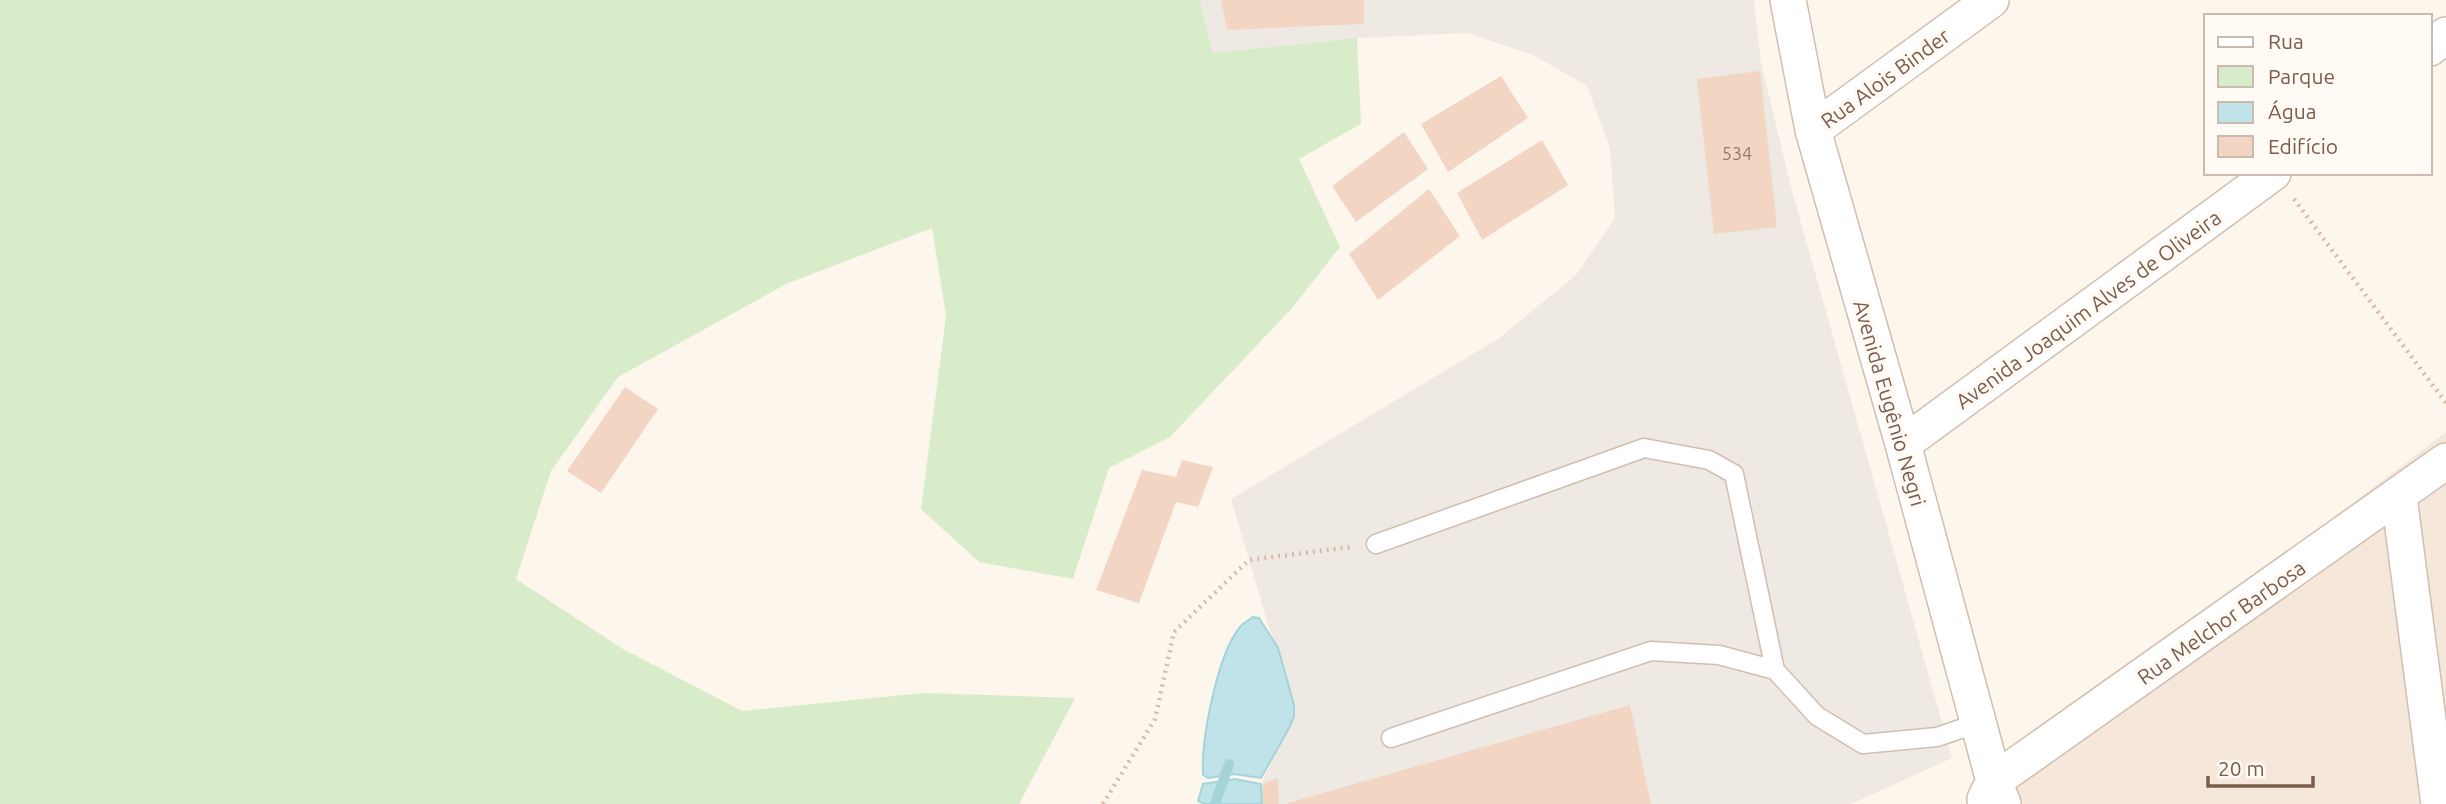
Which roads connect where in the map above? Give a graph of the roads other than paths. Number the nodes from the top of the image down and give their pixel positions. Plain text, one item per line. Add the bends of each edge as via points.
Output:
1 (1788, 0) edge
2 (1991, 0) edge
3 (2446, 35) edge
4 (2432, 46) edge
5 (1813, 130) junction
6 (2282, 184) edge
7 (1903, 444) junction
8 (2446, 461) edge
9 (2399, 497) junction
10 (1376, 544) road end
11 (1775, 670) junction
12 (1978, 723) junction
13 (1391, 738) dead end
14 (1993, 796) edge
15 (2439, 804) edge

1 - 5 street, Avenida Eugênio Negri
2 - 5 street, Rua Alois Binder
3 - 4 street
5 - 7 street, Avenida Eugênio Negri
6 - 7 street, Avenida Joaquim Alves de Oliveira
7 - 12 street, Avenida Eugênio Negri
8 - 9 street, Rua Melchor Barbosa
9 - 14 street, Rua Melchor Barbosa
9 - 15 street
10 - 11 lane via 1644,449 1709,460 1734,474
11 - 12 lane via 1817,716 1863,744 1937,737
11 - 13 lane via 1718,655 1651,652
12 - 14 street, Avenida Eugênio Negri

